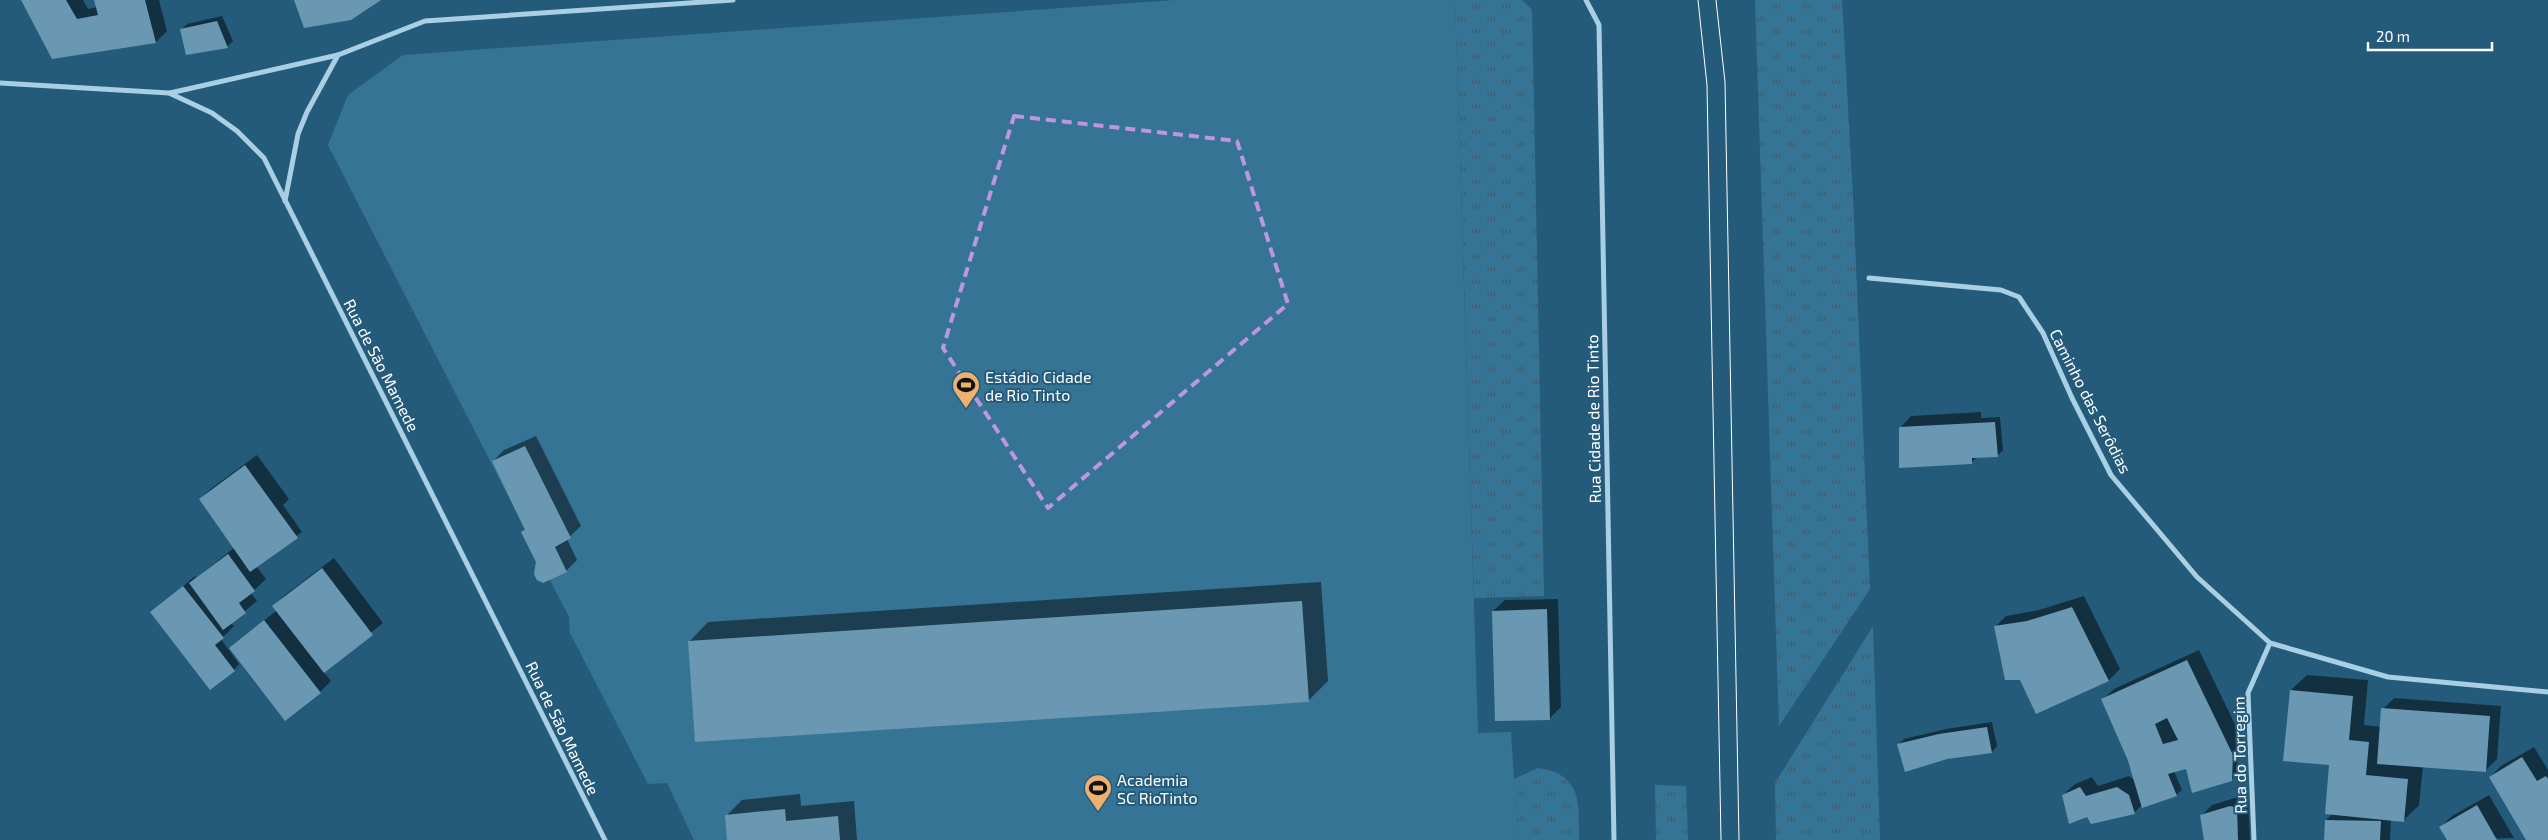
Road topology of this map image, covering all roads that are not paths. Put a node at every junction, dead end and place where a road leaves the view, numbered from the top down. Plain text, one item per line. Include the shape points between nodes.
1 (733, 0) edge
2 (1586, 0) edge
3 (338, 55) junction
4 (0, 83) edge
5 (169, 93) junction
6 (286, 201) junction
7 (1869, 278) dead end
8 (2270, 643) junction
9 (2548, 692) edge
10 (606, 840) edge
11 (1614, 840) edge
12 (2254, 840) edge

1 - 3 street via 425,21
2 - 11 street, Rua Cidade de Rio Tinto via 1599,25
3 - 5 street
3 - 6 street via 298,134
4 - 5 street, Rua de São Mamede
5 - 6 street, Rua de São Mamede via 212,113 238,131 264,158
6 - 10 street, Rua de São Mamede
7 - 8 street, Caminho das Serôdias via 2001,290 2019,298 2043,334 2111,475 2197,577
8 - 9 street via 2388,677
8 - 12 street, Rua do Torregim via 2248,693

